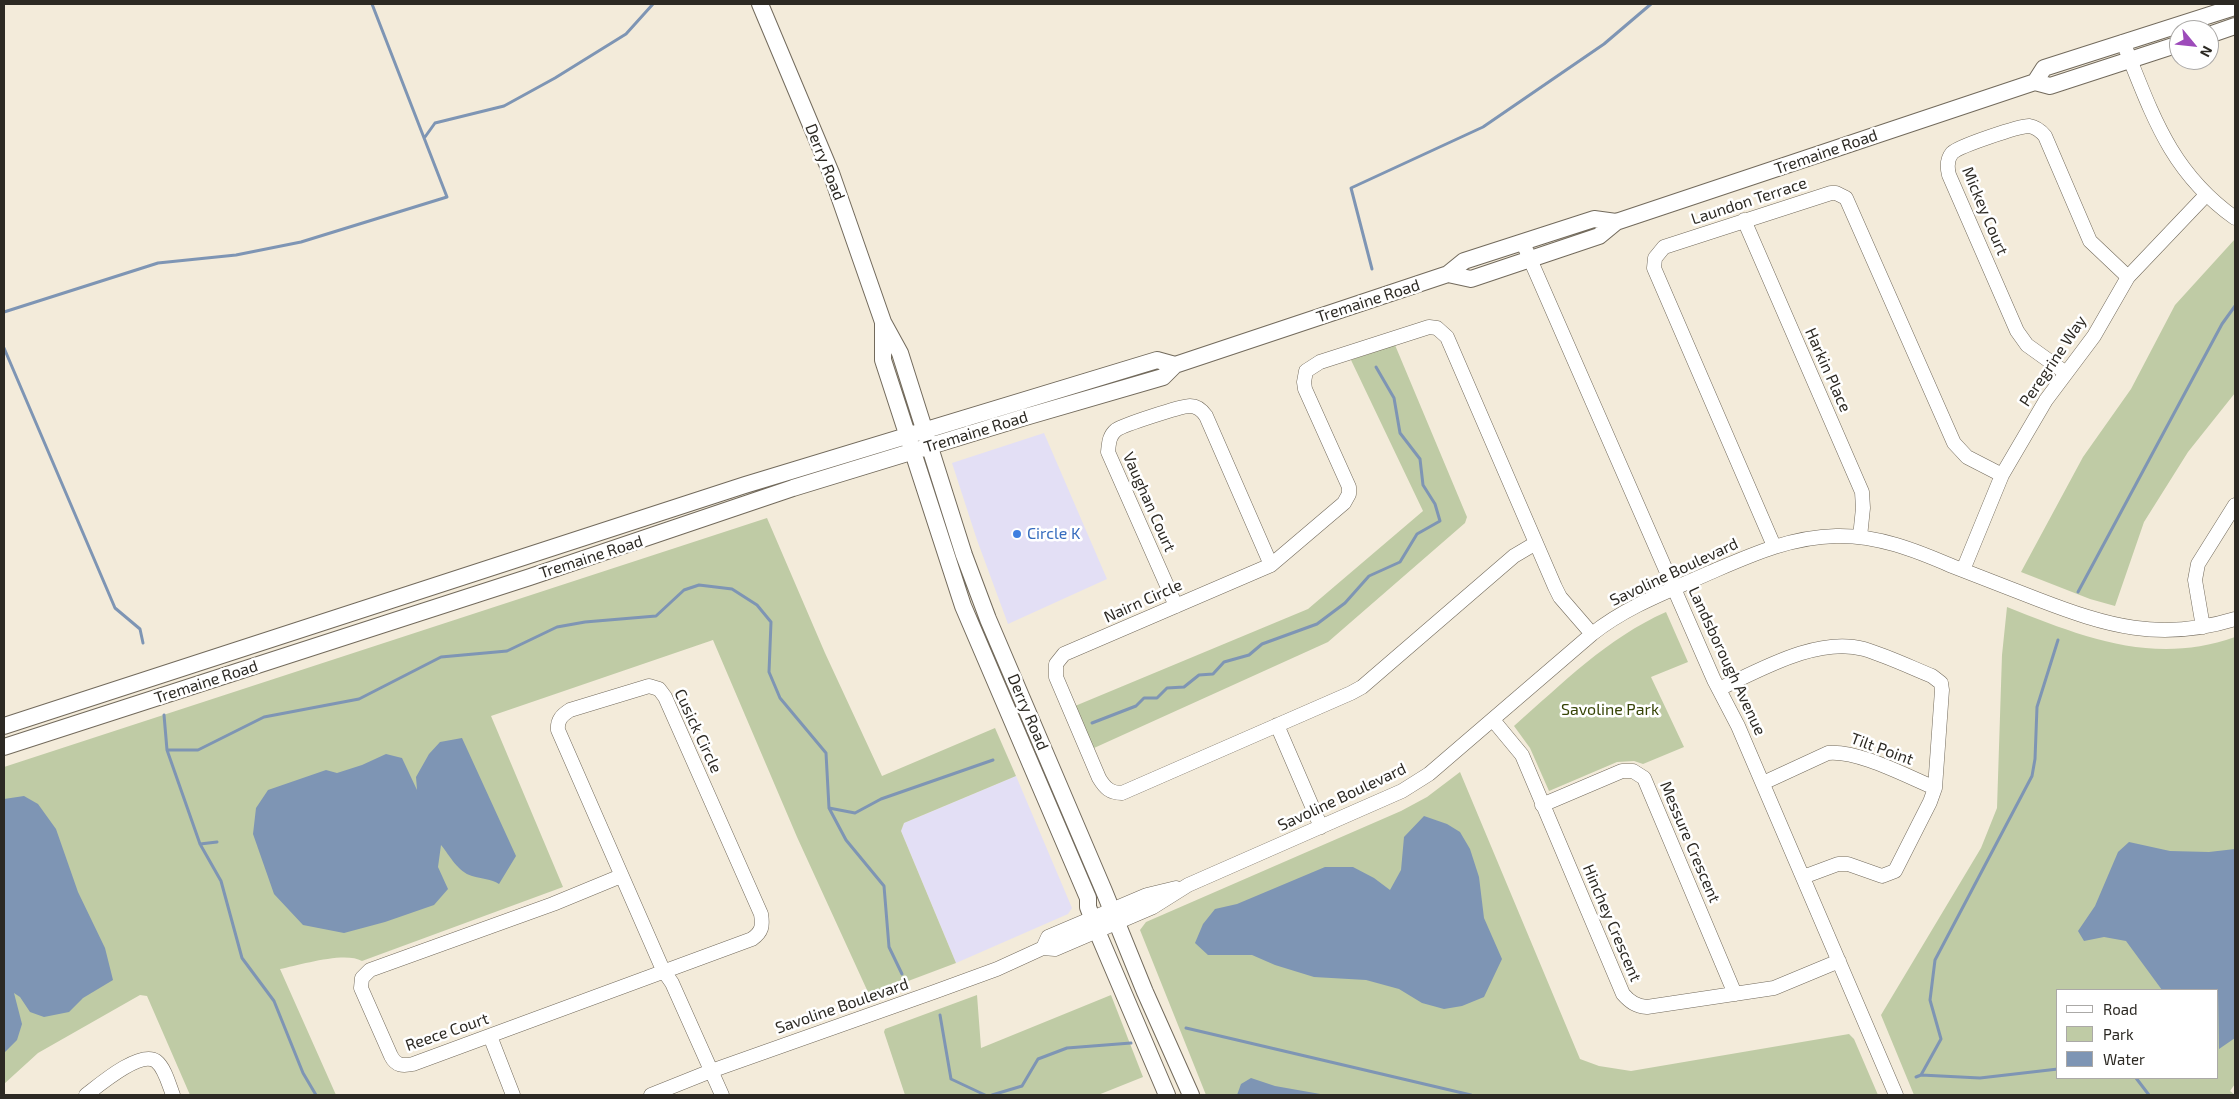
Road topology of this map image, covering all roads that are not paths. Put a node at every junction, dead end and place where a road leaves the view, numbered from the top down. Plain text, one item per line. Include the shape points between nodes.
1 (760, 4) edge
2 (2235, 7) edge
3 (2235, 26) edge
4 (2219, 32) edge
5 (2124, 42) junction
6 (2169, 47) edge
7 (2131, 60) junction
8 (2035, 82) junction
9 (2206, 195) junction
10 (2235, 218) edge
11 (1744, 220) junction
12 (1616, 222) junction
13 (1523, 243) junction
14 (1530, 258) junction
15 (1448, 274) junction
16 (2128, 277) junction
17 (883, 322) junction
18 (1175, 365) junction
19 (2066, 373) junction
20 (924, 429) junction
21 (906, 435) junction
22 (929, 446) junction
23 (911, 452) junction
24 (2002, 475) junction
25 (2235, 505) edge
26 (1860, 537) junction
27 (1536, 543) junction
28 (1774, 546) junction
29 (1271, 565) junction
30 (1963, 570) junction
31 (1674, 588) junction
32 (1176, 606) junction
33 (2235, 619) edge
34 (2203, 627) junction
35 (1592, 634) junction
36 (1719, 689) junction
37 (1493, 720) junction
38 (1277, 725) junction
39 (4, 726) edge
40 (4, 747) edge
41 (1763, 783) junction
42 (1935, 788) junction
43 (1542, 805) junction
44 (1321, 827) junction
45 (621, 876) junction
46 (1802, 877) junction
47 (1114, 916) junction
48 (1095, 924) junction
49 (1839, 961) junction
50 (663, 970) junction
51 (1735, 994) junction
52 (490, 1036) junction
53 (711, 1071) junction
54 (86, 1095) edge
55 (173, 1095) edge
56 (513, 1095) edge
57 (651, 1095) edge
58 (722, 1095) edge
59 (1167, 1095) edge
60 (1191, 1095) edge
61 (1896, 1095) edge

1 - 17 main road, Derry Road via 831,173
2 - 5 main road, Tremaine Road
3 - 4 main road
5 - 7 street
5 - 8 main road, Tremaine Road via 2044,68
6 - 7 main road, Tremaine Road
7 - 8 main road, Tremaine Road via 2050,86
7 - 9 street via 2170,149 2183,170
8 - 12 main road, Tremaine Road
9 - 10 street
9 - 16 street, Peregrine Way
11 - 24 street, Laundon Terrace via 1831,193 1846,198 1956,448
11 - 26 street, Harkin Place via 1862,492
11 - 28 street, Laundon Terrace via 1664,246 1655,258 1654,268
12 - 13 main road, Tremaine Road via 1594,219
12 - 14 main road, Tremaine Road via 1599,236
13 - 14 street, Landsborough Avenue
13 - 15 main road, Tremaine Road via 1464,261
14 - 15 main road, Tremaine Road via 1471,279
14 - 31 street, Landsborough Avenue
15 - 18 main road, Tremaine Road
16 - 19 street, Peregrine Way via 2094,336
16 - 19 street, Mickey Court via 2090,241 2045,136 2039,130 2024,127 1963,146 1952,153 1948,162 1949,174 2017,332 2027,345
17 - 20 main road, Derry Road via 900,353
17 - 21 main road, Derry Road via 883,360
18 - 20 main road, Tremaine Road via 1157,360
18 - 22 main road, Tremaine Road via 1163,377
19 - 24 street, Peregrine Way via 2046,400
20 - 21 main road, Tremaine Road
20 - 22 main road, Derry Road
21 - 23 main road, Derry Road
21 - 39 main road, Tremaine Road
22 - 23 main road, Tremaine Road
22 - 47 main road, Derry Road via 988,619
23 - 40 main road, Tremaine Road
23 - 48 main road, Derry Road via 963,606 1088,898
24 - 30 street, Peregrine Way
25 - 34 street via 2198,564 2195,580
26 - 28 street, Savoline Boulevard via 1821,537
26 - 30 street, Savoline Boulevard via 1904,547
27 - 29 street, Nairn Circle via 1447,337 1438,328 1429,327 1320,362 1306,371 1305,389 1346,479 1349,494 1344,503
27 - 35 street, Nairn Circle via 1560,597
27 - 38 street, Nairn Circle via 1514,556 1362,687
28 - 31 street, Savoline Boulevard
29 - 32 street, Nairn Circle
29 - 32 street, Vaughan Court via 1202,411 1197,407 1186,407 1122,427 1111,436 1108,452
30 - 34 street, Savoline Boulevard via 2110,625 2158,630
31 - 35 street, Savoline Boulevard via 1627,610
31 - 36 street, Landsborough Avenue
32 - 38 street, Nairn Circle via 1064,654 1056,664 1056,677 1104,787 1122,792
33 - 34 street, Savoline Boulevard
35 - 37 street, Savoline Boulevard
36 - 41 street, Landsborough Avenue
36 - 42 street via 1804,652 1826,646 1864,649 1932,676 1942,690
37 - 43 street, Hinchey Crescent via 1522,755
37 - 44 street, Savoline Boulevard via 1415,783
38 - 44 street
41 - 42 street, Tilt Point via 1828,753 1838,752 1861,757
41 - 46 street, Landsborough Avenue
42 - 46 street via 1894,871 1882,876 1848,864 1838,864
43 - 51 street, Hinchey Crescent via 1623,994 1628,999 1647,1008
43 - 51 street, Messure Crescent via 1622,771 1633,771 1644,778
44 - 47 street, Savoline Boulevard via 1188,885 1153,907
45 - 50 street, Cusick Circle
45 - 50 street, Cusick Circle via 557,725 561,716 570,710 649,686 659,689 665,697 762,922 759,934 752,939
45 - 52 street, Reece Court via 370,970 362,978 361,988 397,1064 413,1064
46 - 49 street, Landsborough Avenue
47 - 48 street, Savoline Boulevard
47 - 60 main road, Derry Road
48 - 53 street, Savoline Boulevard via 1048,937 1043,948 997,969
48 - 59 main road, Derry Road
49 - 51 street, Hinchey Crescent via 1774,988
49 - 61 street, Landsborough Avenue
50 - 52 street, Reece Court
50 - 53 street, Cusick Circle via 672,983
52 - 56 street
53 - 57 street, Savoline Boulevard
53 - 58 street, Cusick Circle
54 - 55 street via 145,1058 160,1066

